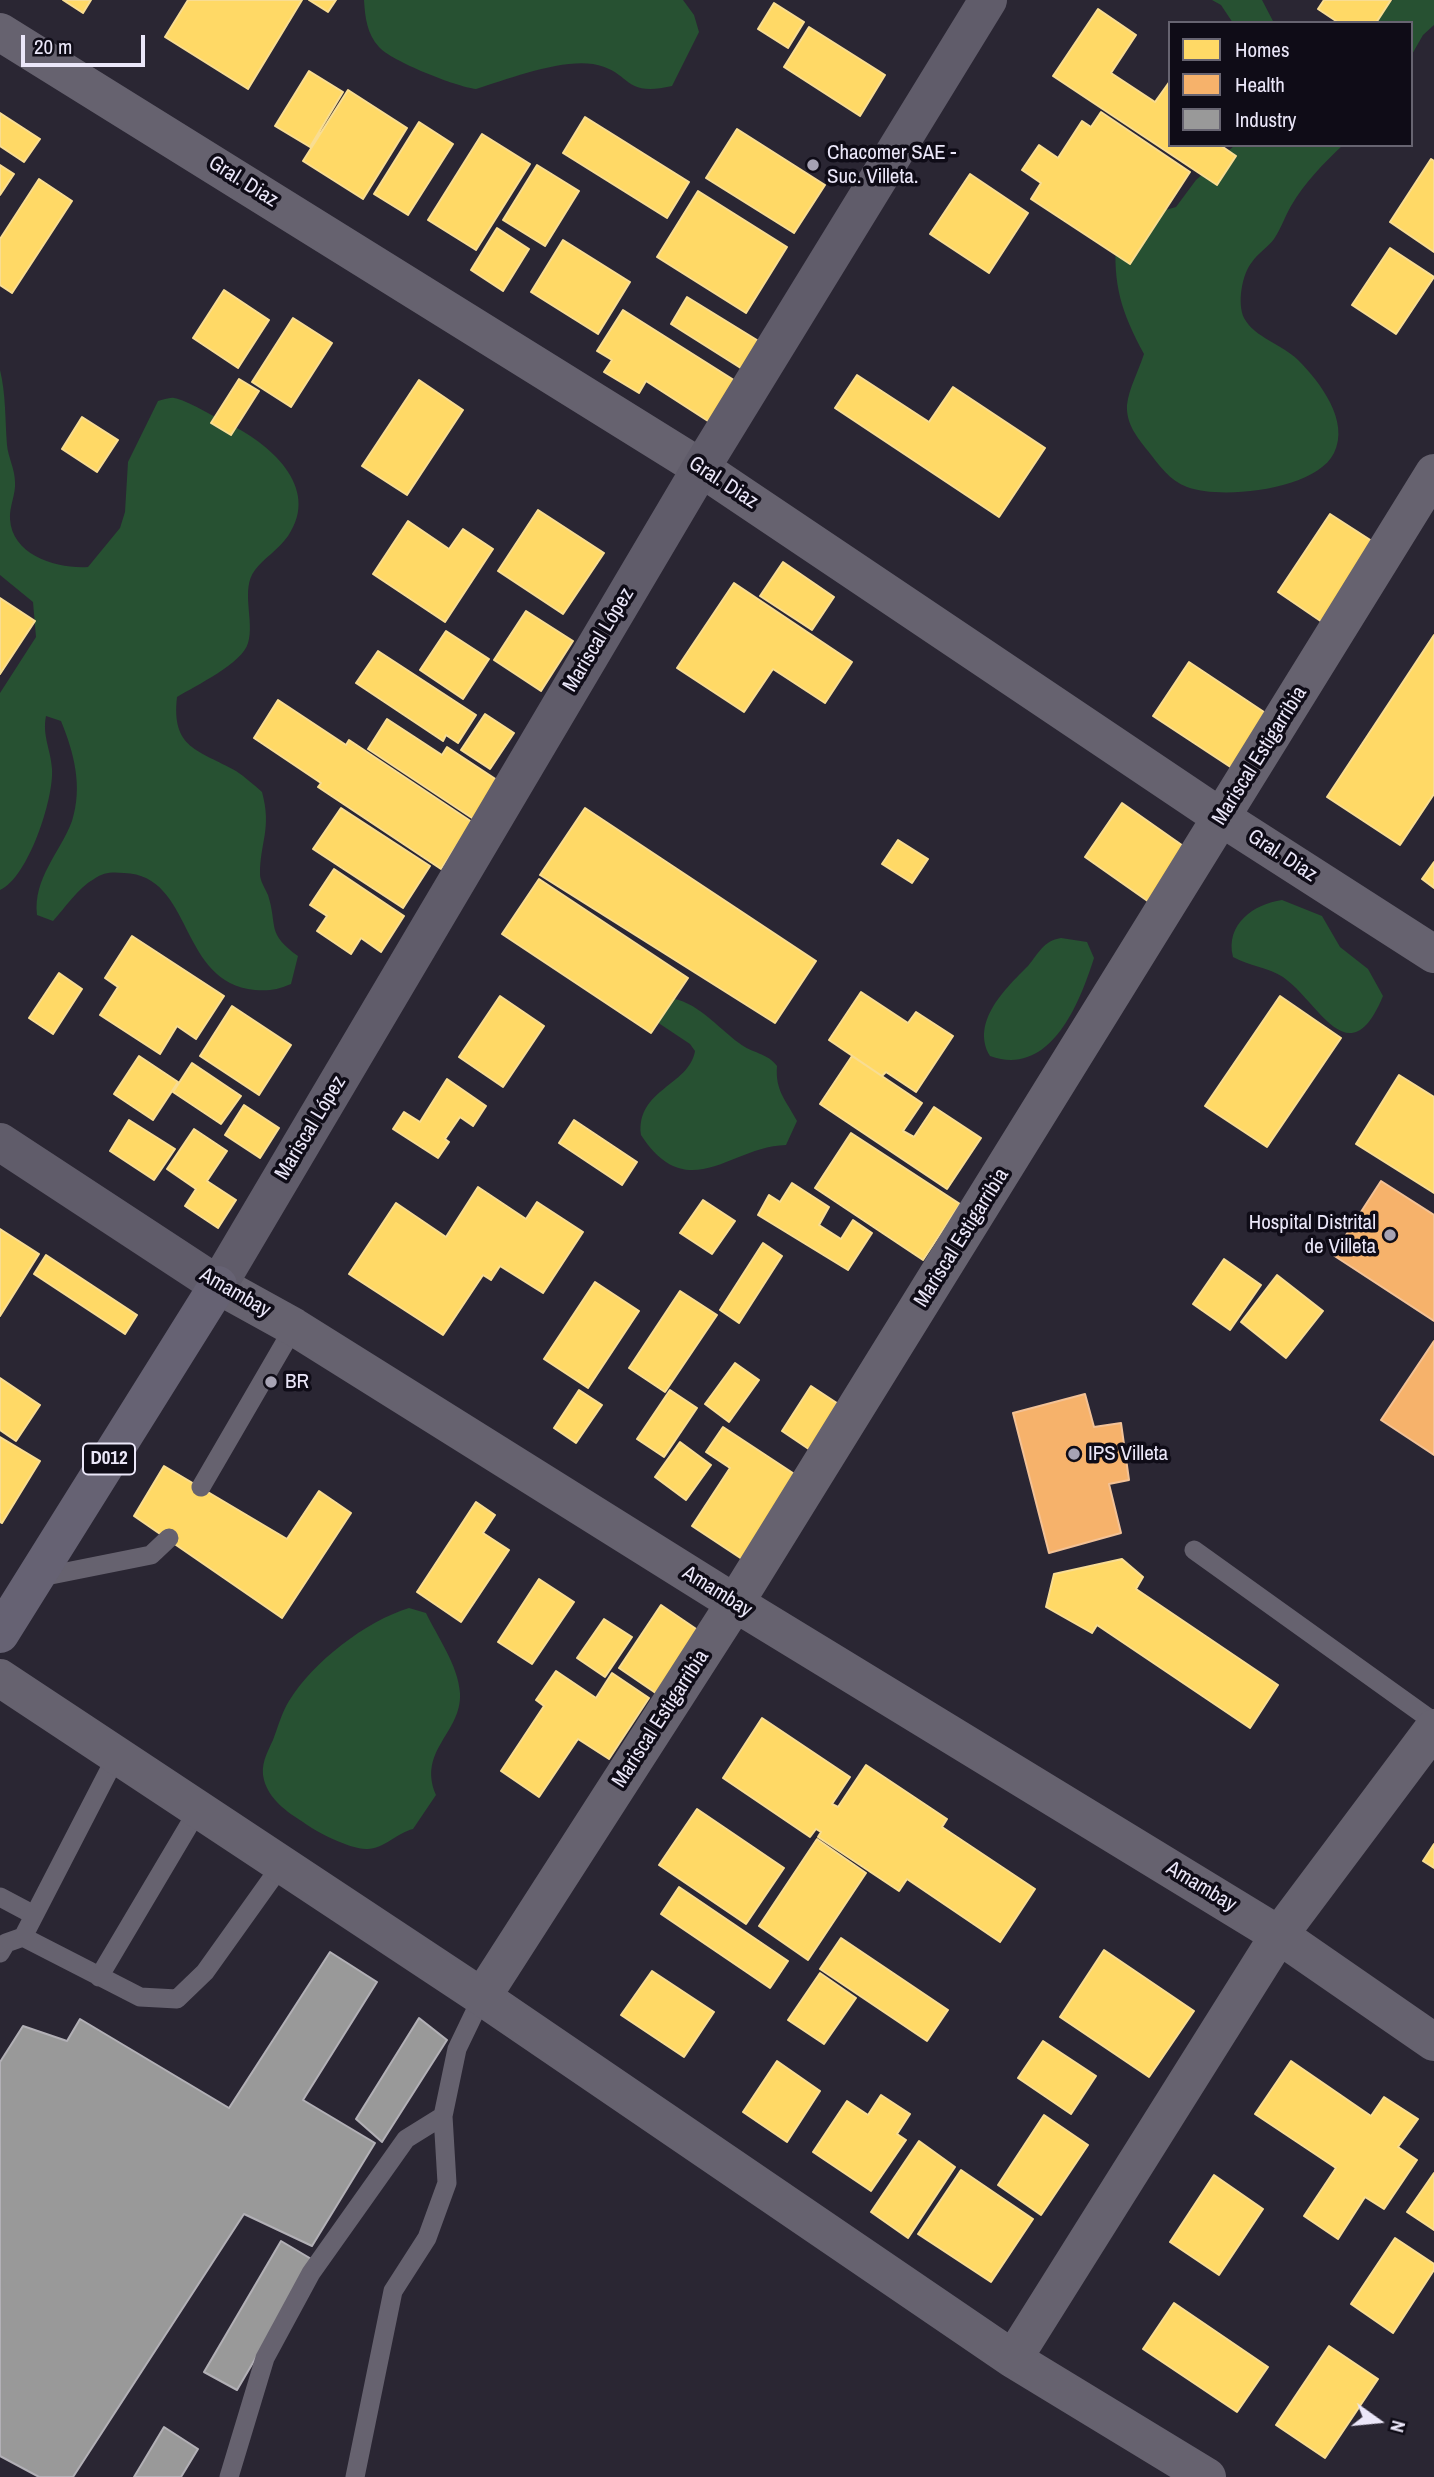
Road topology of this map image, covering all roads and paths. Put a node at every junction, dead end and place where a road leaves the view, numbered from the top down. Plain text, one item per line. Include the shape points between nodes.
1 (988, 0) edge
2 (0, 32) edge
3 (701, 468) junction
4 (1434, 473) edge
5 (1222, 818) junction
6 (1434, 954) edge
7 (0, 1142) edge
8 (218, 1285) junction
9 (294, 1327) junction
10 (201, 1487) dead end
11 (169, 1538) dead end
12 (1194, 1550) dead end
13 (35, 1578) junction
14 (735, 1603) junction
15 (0, 1634) edge
16 (0, 1678) edge
17 (1434, 1721) edge
18 (1434, 1728) edge
19 (117, 1755) junction
20 (198, 1810) junction
21 (280, 1867) junction
22 (0, 1897) edge
23 (34, 1915) junction
24 (1279, 1935) junction
25 (23, 1937) junction
26 (0, 1953) edge
27 (99, 1977) junction
28 (482, 1997) junction
29 (1434, 2042) edge
30 (443, 2116) junction
31 (1013, 2359) junction
32 (229, 2477) edge
33 (355, 2477) edge
34 (1207, 2477) edge

1 - 3 main road, Mariscal López
2 - 3 street, Gral. Diaz
3 - 5 street, Gral. Diaz
3 - 8 main road, Mariscal López
4 - 5 street, Mariscal Estigarribia
5 - 6 street, Gral. Diaz
5 - 14 street, Mariscal Estigarribia
7 - 8 main road, Amambay
8 - 9 street, Amambay
8 - 13 main road, D012
9 - 10 lane
9 - 14 street, Amambay
11 - 13 lane via 151,1555
12 - 17 lane
13 - 15 main road, D012
14 - 24 street, Amambay
14 - 28 street, Mariscal Estigarribia
16 - 19 street
18 - 24 street
19 - 20 street
19 - 23 lane
20 - 21 street
20 - 27 lane
21 - 27 lane via 205,1972 177,1999 140,1997
21 - 28 street
22 - 23 lane
23 - 25 lane
24 - 29 street, Amambay
24 - 31 street
25 - 26 lane via 6,1943
25 - 27 lane
28 - 30 lane via 457,2049
28 - 31 street
30 - 32 lane via 406,2139 312,2273 265,2358
30 - 33 lane via 447,2183 427,2238 393,2291
31 - 34 street

